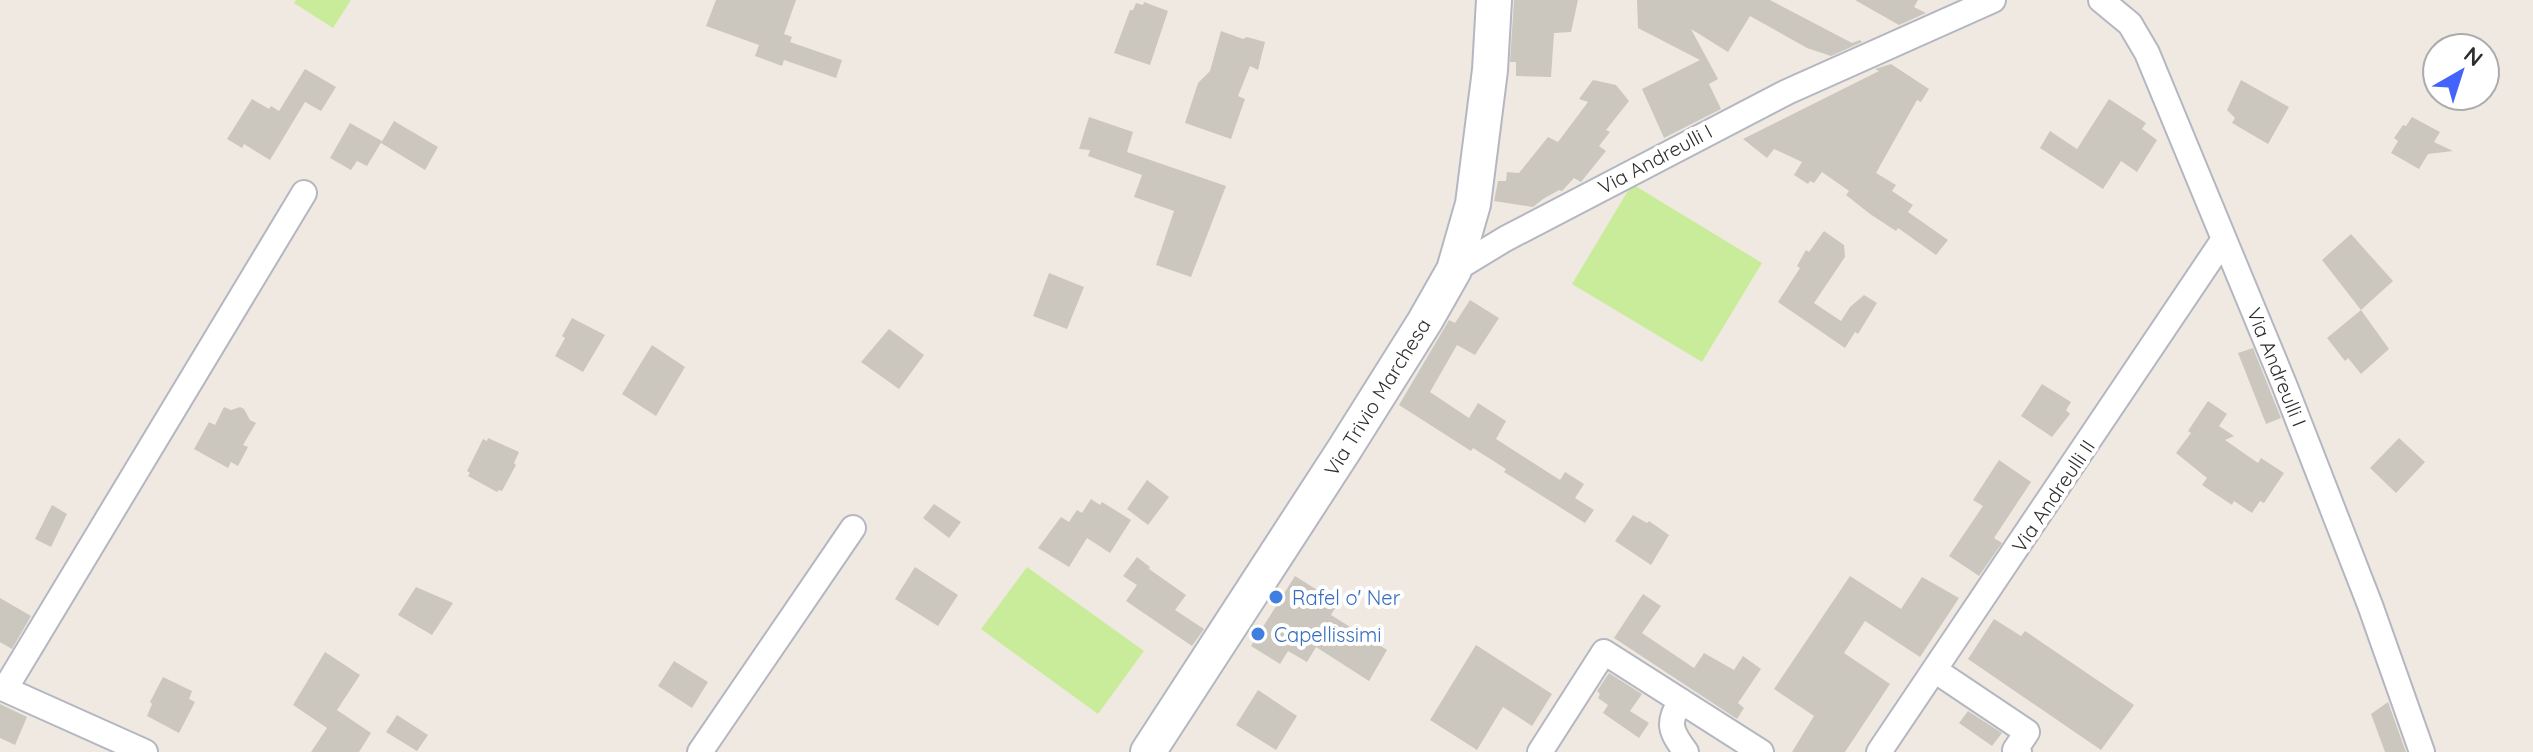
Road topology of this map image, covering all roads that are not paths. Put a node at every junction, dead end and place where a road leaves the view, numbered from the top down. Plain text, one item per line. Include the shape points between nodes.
1 (1494, 0) edge
2 (1993, 0) edge
3 (2101, 0) edge
4 (304, 193) dead end
5 (2224, 239) junction
6 (1454, 270) junction
7 (853, 528) dead end
8 (1936, 671) junction
9 (3, 688) edge
10 (1681, 701) junction
11 (145, 752) edge
12 (700, 752) edge
13 (1148, 752) edge
14 (1540, 752) edge
15 (1686, 752) edge
16 (1761, 752) edge
17 (1879, 752) edge
18 (2019, 752) edge
19 (2422, 752) edge

1 - 6 street, Via Trivio Marchesa via 1473,204
2 - 6 street, Via Andreulli I via 1698,136
3 - 5 street, Via Andreulli I via 2130,24 2147,53
4 - 9 street
5 - 8 street, Via Andreulli II
5 - 19 street, Via Andreulli I via 2365,590
6 - 13 street, Via Trivio Marchesa
7 - 12 street
8 - 17 street, Via Andreulli II
8 - 18 street via 2027,732 2015,750
9 - 11 street
10 - 14 street via 1604,652
10 - 15 street via 1673,713 1672,733
10 - 16 street

